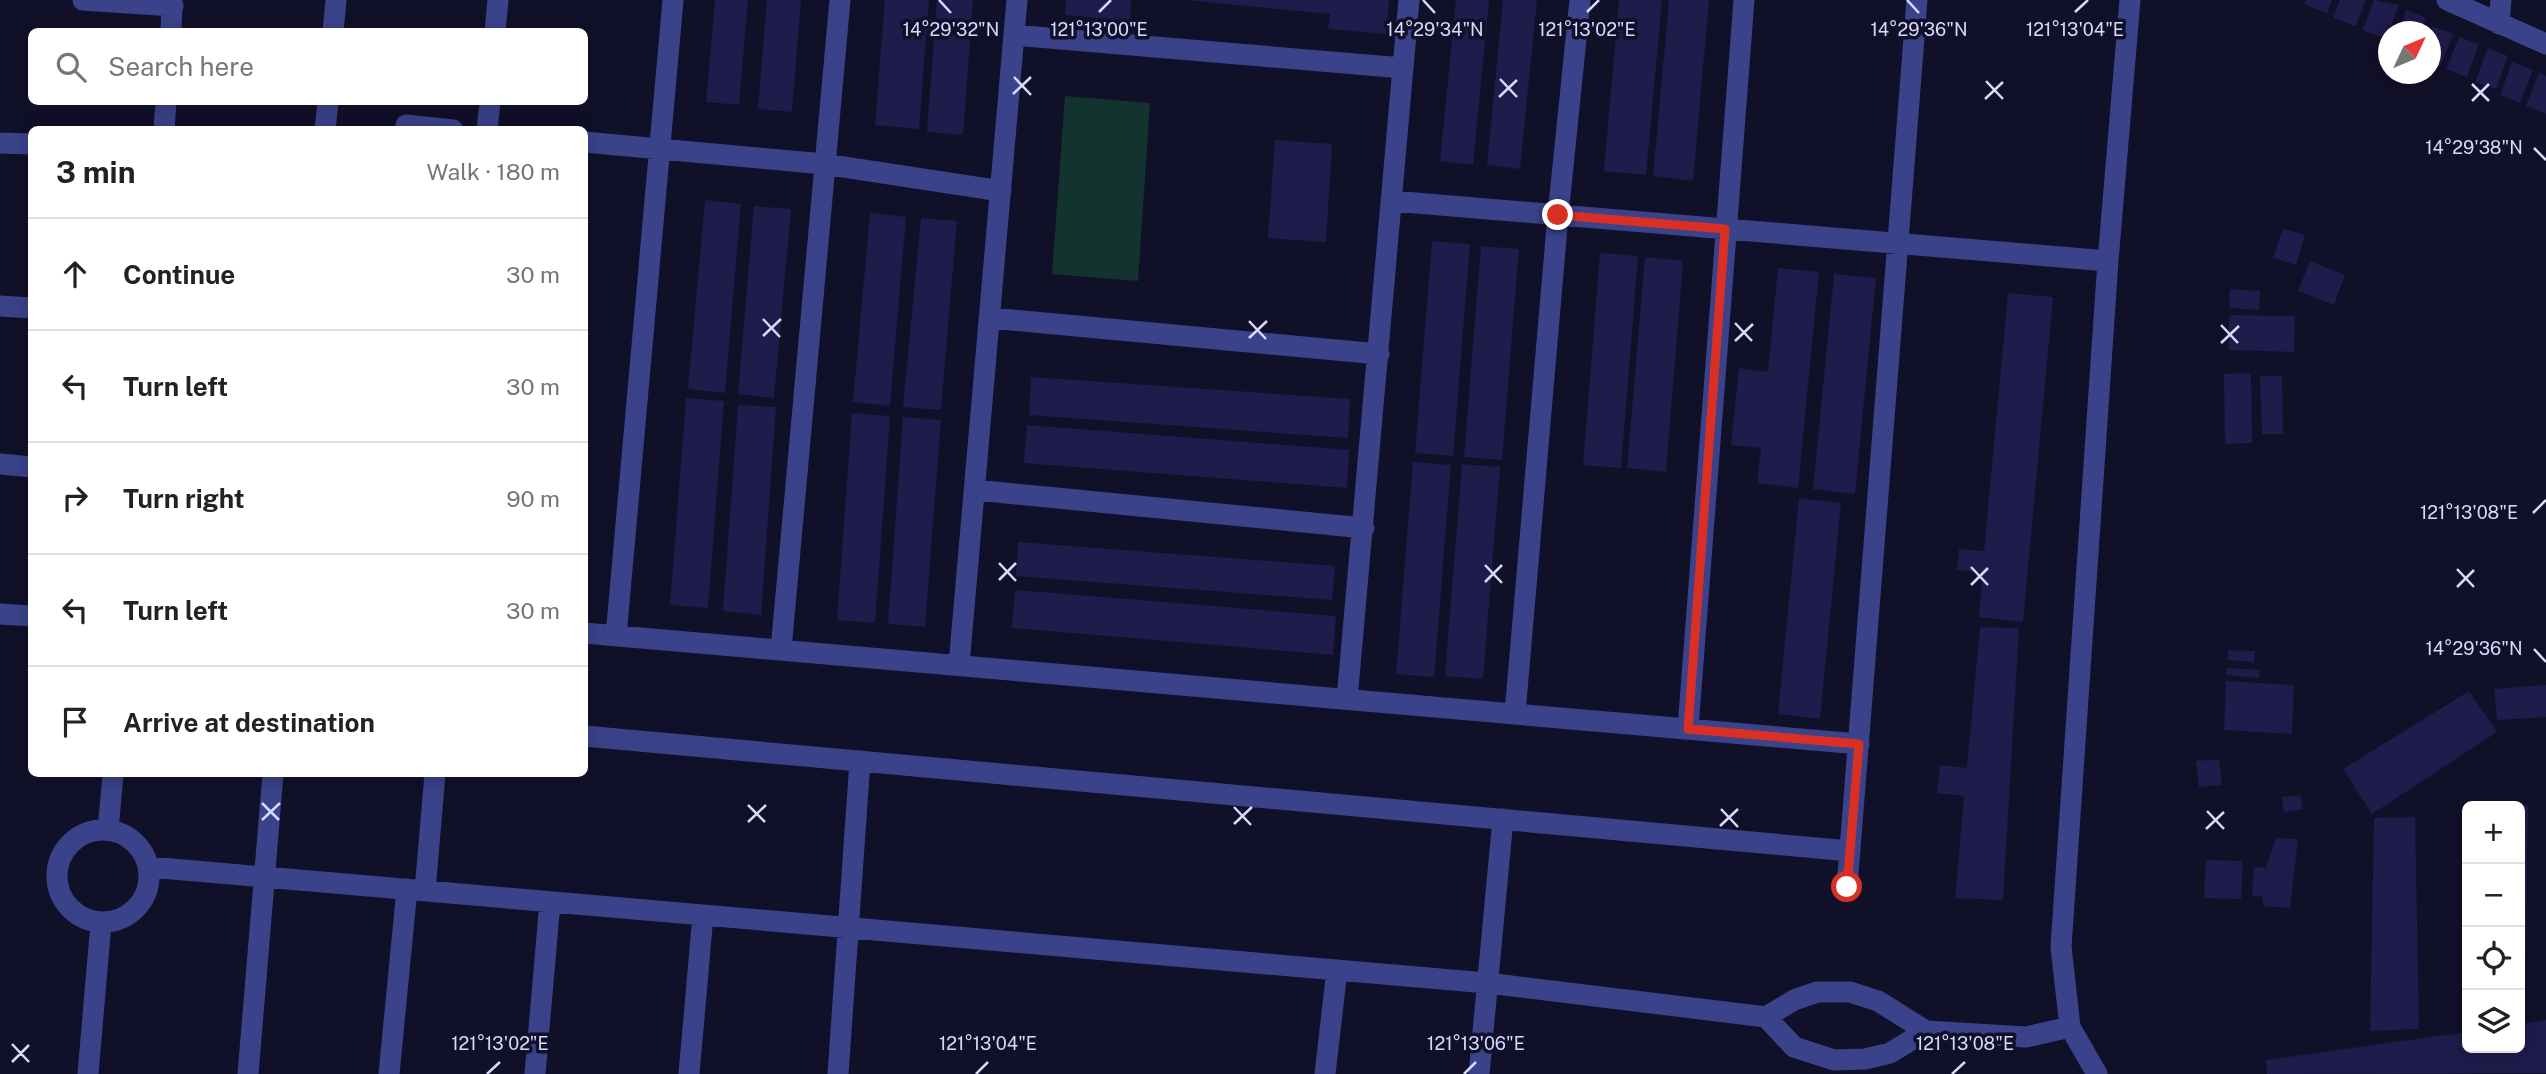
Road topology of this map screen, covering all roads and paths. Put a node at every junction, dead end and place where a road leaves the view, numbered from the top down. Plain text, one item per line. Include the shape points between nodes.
1 (83, 0) edge
2 (336, 0) edge
3 (498, 0) edge
4 (673, 0) edge
5 (841, 0) edge
6 (1017, 0) edge
7 (1409, 0) edge
8 (1580, 0) edge
9 (1744, 0) edge
10 (1917, 0) edge
11 (2130, 0) edge
12 (2447, 0) edge
13 (2501, 0) edge
14 (173, 3) edge
15 (2498, 24) junction
16 (171, 28) edge
17 (333, 28) edge
18 (495, 28) edge
19 (1014, 35) junction
20 (2546, 44) edge
21 (1403, 68) junction
22 (166, 105) edge
23 (328, 105) edge
24 (490, 105) edge
25 (406, 125) dead end
26 (164, 126) edge
27 (325, 126) edge
28 (415, 126) edge
29 (487, 126) edge
30 (588, 142) edge
31 (0, 143) edge
32 (28, 144) edge
33 (660, 149) junction
34 (824, 164) junction
35 (1001, 191) junction
36 (1392, 201) junction
37 (1558, 215) junction
38 (1725, 229) junction
39 (1899, 243) junction
40 (2108, 261) junction
41 (0, 306) edge
42 (28, 308) edge
43 (990, 318) junction
44 (1379, 355) junction
45 (0, 464) edge
46 (28, 467) edge
47 (975, 490) junction
48 (1364, 528) junction
49 (0, 614) edge
50 (28, 616) edge
51 (588, 633) edge
52 (616, 636) junction
53 (780, 650) junction
54 (960, 665) junction
55 (1347, 699) junction
56 (1515, 713) junction
57 (1688, 729) junction
58 (588, 736) edge
59 (1859, 744) junction
60 (860, 761) junction
61 (113, 777) edge
62 (272, 777) edge
63 (435, 777) edge
64 (1503, 820) junction
65 (108, 830) junction
66 (1850, 851) junction
67 (149, 867) junction
68 (264, 877) junction
69 (1847, 887) dead end
70 (416, 890) junction
71 (550, 902) junction
72 (703, 915) junction
73 (101, 923) junction
74 (849, 928) junction
75 (1337, 970) junction
76 (1487, 982) junction
77 (1766, 1017) junction
78 (2070, 1027) junction
79 (1926, 1031) junction
80 (88, 1074) edge
81 (248, 1074) edge
82 (388, 1074) edge
83 (535, 1074) edge
84 (689, 1074) edge
85 (838, 1074) edge
86 (1325, 1074) edge
87 (1479, 1074) edge
88 (2097, 1074) edge

1 - 14 street
2 - 17 street
3 - 18 street
4 - 33 street
5 - 34 street
6 - 19 street
7 - 21 street
8 - 37 street
9 - 38 street
10 - 39 street
11 - 40 street
12 - 15 street
13 - 15 street
14 - 16 street
15 - 20 street
19 - 21 street
19 - 35 street
21 - 36 street
22 - 26 street
23 - 27 street
24 - 29 street
25 - 28 street
30 - 33 street
31 - 32 street
33 - 34 street
33 - 52 street
34 - 35 street
34 - 53 street
35 - 43 street
36 - 37 street
36 - 44 street
37 - 38 street
37 - 56 street
38 - 39 street
38 - 57 street
39 - 40 street
39 - 59 street
40 - 78 street via 2061,947
41 - 42 street
43 - 44 street
43 - 47 street
44 - 48 street
45 - 46 street
47 - 48 street
47 - 54 street
48 - 55 street
49 - 50 street
51 - 52 street
52 - 53 street
53 - 54 street
54 - 55 street
55 - 56 street
56 - 57 street
57 - 59 street
58 - 60 street
59 - 66 street
60 - 64 street
60 - 74 street
61 - 65 street
62 - 68 street
63 - 70 street
64 - 66 street
64 - 76 street
65 - 67 street via 136,844
65 - 73 street via 88,832 69,844 56,869 61,898 82,918
66 - 69 street
67 - 68 street
67 - 73 street via 149,884 136,909
68 - 70 street
68 - 81 street
70 - 71 street
70 - 82 street
71 - 72 street
71 - 83 street
72 - 74 street
72 - 84 street
73 - 80 street
74 - 75 street
74 - 85 street
75 - 76 street
75 - 86 street
76 - 77 street
76 - 87 street
77 - 79 street via 1817,992 1850,992 1878,1001
77 - 79 street via 1794,1047 1834,1060 1890,1052
78 - 79 street via 2026,1037
78 - 88 street

